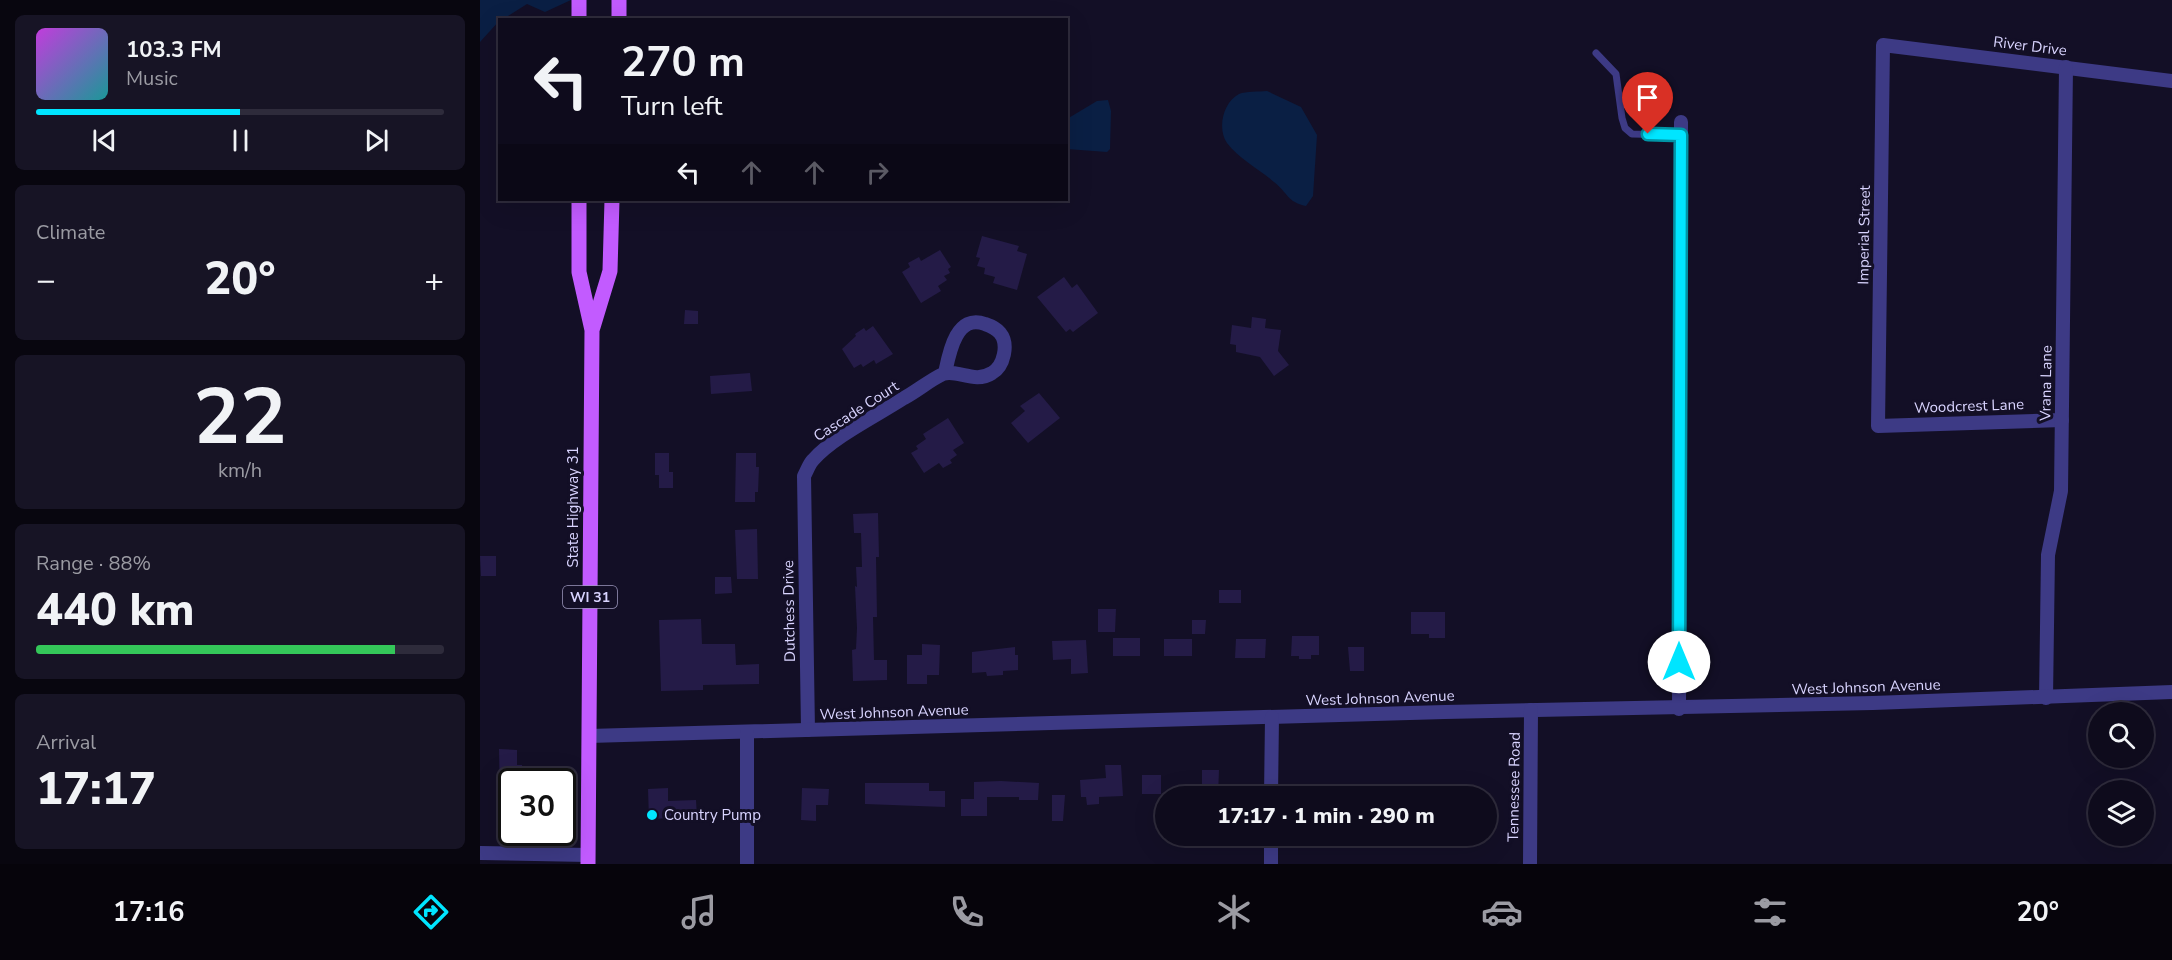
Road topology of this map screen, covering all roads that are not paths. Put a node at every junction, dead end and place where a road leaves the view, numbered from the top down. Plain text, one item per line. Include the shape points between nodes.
1 (619, 0) edge
2 (618, 18) edge
3 (1883, 45) joint
4 (1596, 53) dead end
5 (2066, 68) junction
6 (2172, 81) edge
7 (1681, 128) joint
8 (579, 201) edge
9 (612, 201) edge
10 (592, 330) junction
11 (945, 373) junction
12 (2062, 420) junction
13 (1878, 426) joint
14 (803, 491) joint
15 (2172, 692) edge
16 (2046, 698) junction
17 (1679, 709) junction
18 (1531, 710) junction
19 (1272, 717) junction
20 (808, 730) junction
21 (747, 733) junction
22 (589, 736) junction
23 (1271, 786) edge
24 (1271, 846) edge
25 (480, 853) edge
26 (588, 860) edge
27 (747, 864) edge
28 (1271, 864) edge
29 (1530, 864) edge

1 - 2 main road
3 - 5 street, River Drive
3 - 13 street, Imperial Street
4 - 7 lane via 1616,74 1625,128 1632,134
5 - 6 street, River Drive
5 - 12 street, Vrana Lane
7 - 17 street
8 - 10 main road, State Highway 31 / WI 31 via 579,272
9 - 10 main road, State Highway 31 / WI 31 via 610,271
10 - 22 main road, State Highway 31 / WI 31
11 - 11 street via 980,378 993,373 1004,357 1002,335 994,327 979,322 966,325 957,332
11 - 14 street, Cascade Court via 820,453 804,476
12 - 13 street, Woodcrest Lane
12 - 16 street, Vrana Lane via 2061,491 2048,555
14 - 20 street, Dutchess Drive
15 - 16 street, West Johnson Avenue
16 - 17 street, West Johnson Avenue
17 - 18 street, West Johnson Avenue
18 - 19 street, West Johnson Avenue
18 - 29 street, Tennessee Road
19 - 20 street, West Johnson Avenue
19 - 23 street
20 - 21 street, West Johnson Avenue
21 - 22 street, West Johnson Avenue
21 - 27 street
22 - 26 main road, State Highway 31 / WI 31
24 - 28 street
25 - 26 street

